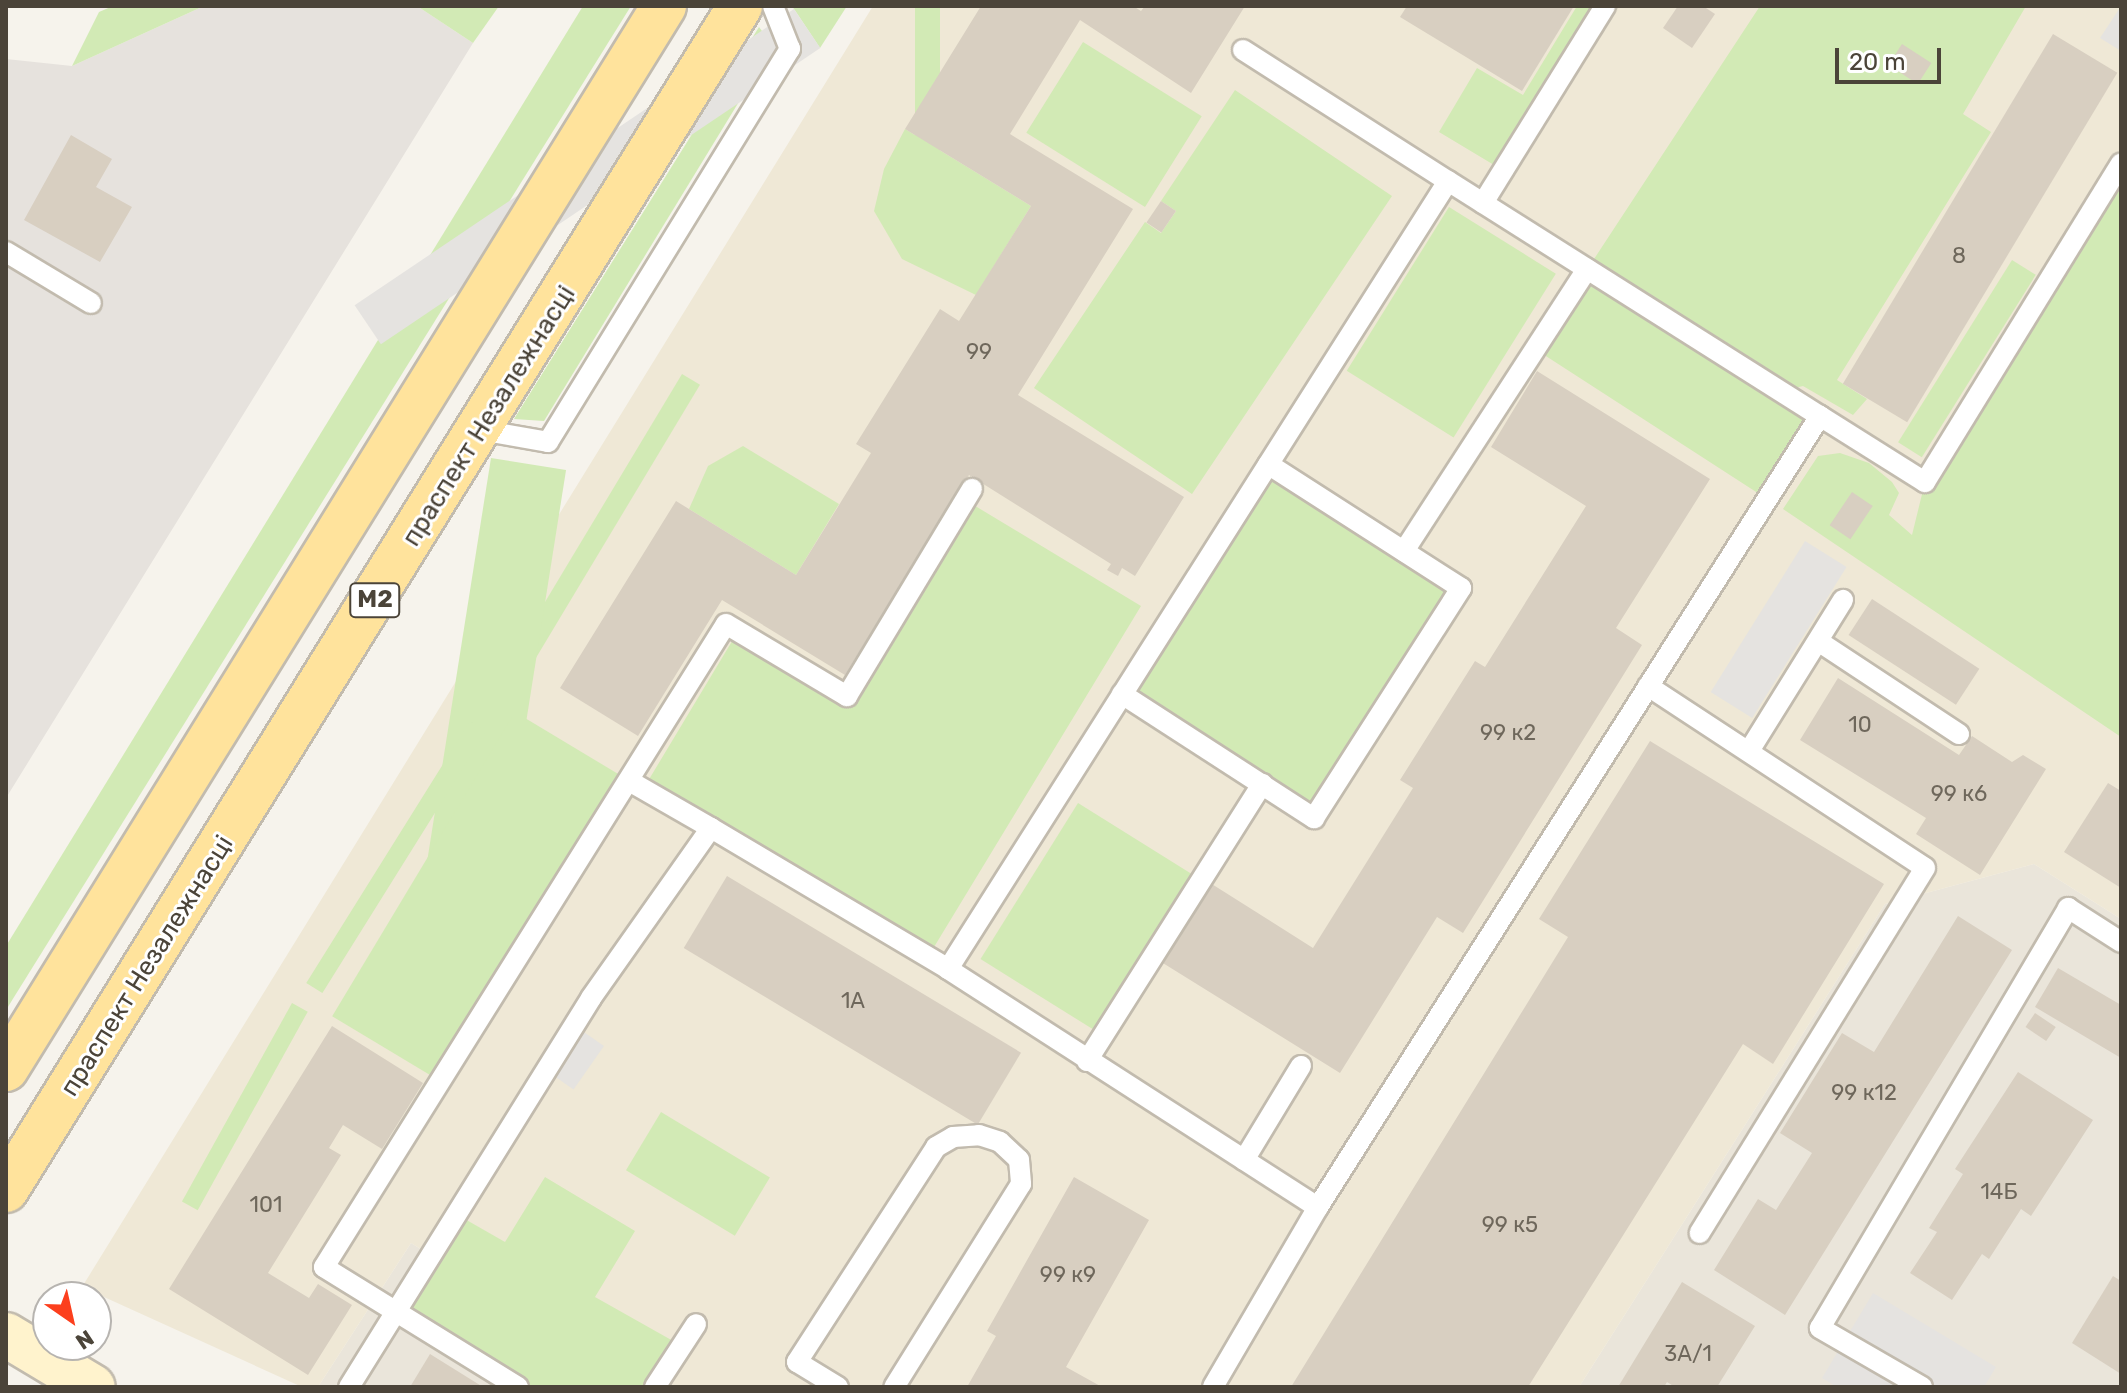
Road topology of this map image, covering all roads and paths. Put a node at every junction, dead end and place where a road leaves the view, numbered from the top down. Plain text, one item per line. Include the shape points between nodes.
1 (664, 6) edge
2 (740, 6) edge
3 (773, 6) edge
4 (1605, 6) edge
5 (1243, 50) dead end
6 (2121, 163) edge
7 (1448, 181) junction
8 (1483, 203) junction
9 (6, 252) edge
10 (1587, 269) junction
11 (91, 303) dead end
12 (1820, 416) junction
13 (480, 430) junction
14 (1268, 464) junction
15 (972, 489) dead end
16 (1404, 551) junction
17 (1843, 600) dead end
18 (1818, 641) junction
19 (1648, 686) junction
20 (1122, 694) junction
21 (1959, 734) dead end
22 (1749, 751) junction
23 (631, 782) junction
24 (1262, 784) junction
25 (711, 828) junction
26 (2121, 942) edge
27 (948, 969) junction
28 (1087, 1061) junction
29 (1301, 1066) dead end
30 (6, 1069) edge
31 (1244, 1160) junction
32 (6, 1190) edge
33 (1318, 1207) junction
34 (1700, 1233) dead end
35 (395, 1311) junction
36 (696, 1324) dead end
37 (6, 1335) edge
38 (93, 1387) edge
39 (349, 1387) edge
40 (518, 1387) edge
41 (655, 1387) edge
42 (838, 1387) edge
43 (894, 1387) edge
44 (1213, 1387) edge
45 (1922, 1387) edge

1 - 30 main road, М2
2 - 13 main road, праспект Незалежнасці / М2
3 - 13 lane via 790,49 548,442
4 - 8 lane
5 - 7 lane
6 - 12 lane via 1925,482
7 - 8 lane
7 - 14 lane
8 - 10 lane
9 - 11 lane
10 - 12 lane
10 - 16 lane
12 - 19 lane
13 - 32 main road, праспект Незалежнасці / М2
14 - 16 lane
14 - 20 lane
15 - 23 lane via 847,696 726,624
16 - 24 lane via 1461,588 1314,818
17 - 18 lane
18 - 21 lane
18 - 22 lane
19 - 22 lane
19 - 33 lane
20 - 24 lane
20 - 27 lane
22 - 34 lane via 1925,868
23 - 25 lane
23 - 35 lane via 324,1267
24 - 28 lane
25 - 27 lane
25 - 35 lane via 591,998
26 - 45 lane via 2068,908 1820,1328
27 - 28 lane
28 - 31 lane
29 - 31 lane
31 - 33 lane
33 - 44 lane
35 - 39 lane
35 - 40 lane
36 - 41 lane
37 - 38 main road
42 - 43 lane via 797,1362 936,1147 953,1137 979,1135 1000,1142 1019,1160 1021,1184

